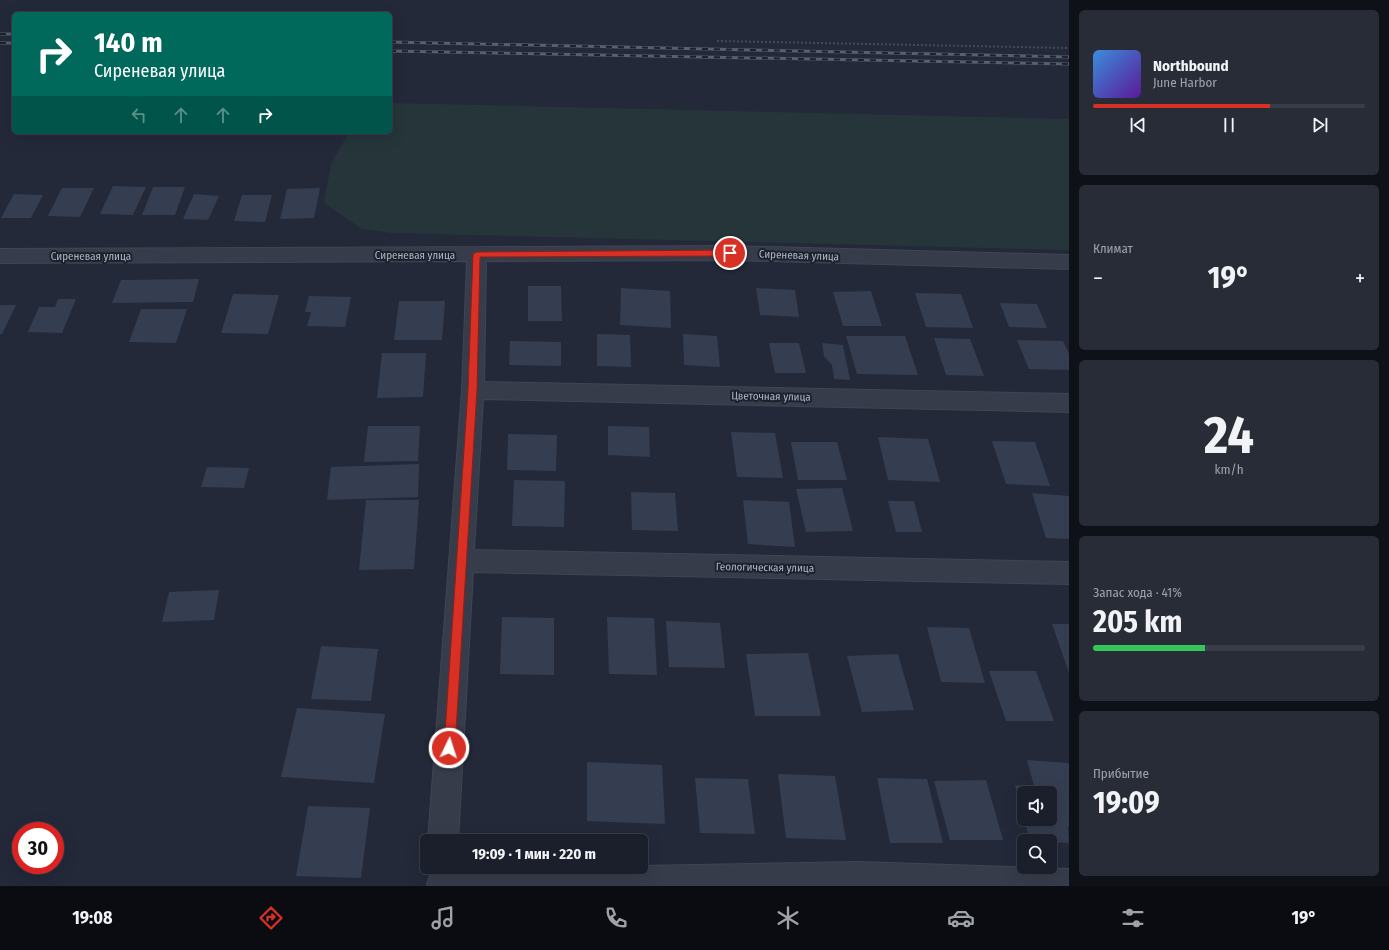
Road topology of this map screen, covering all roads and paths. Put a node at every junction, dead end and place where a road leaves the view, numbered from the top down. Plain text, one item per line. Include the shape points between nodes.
1 (717, 41) dead end
2 (1069, 48) edge
3 (477, 254) junction
4 (0, 256) edge
5 (1069, 262) edge
6 (473, 390) junction
7 (1069, 403) edge
8 (461, 562) junction
9 (1069, 573) edge
10 (443, 834) edge
11 (442, 879) edge
12 (862, 882) edge
13 (1069, 884) edge

1 - 2 path
3 - 4 street, Сиреневая улица
3 - 5 street, Сиреневая улица via 730,253
3 - 6 street
6 - 7 street, Цветочная улица
6 - 8 street
8 - 9 street, Геологическая улица
8 - 10 street
11 - 12 street
12 - 13 street

